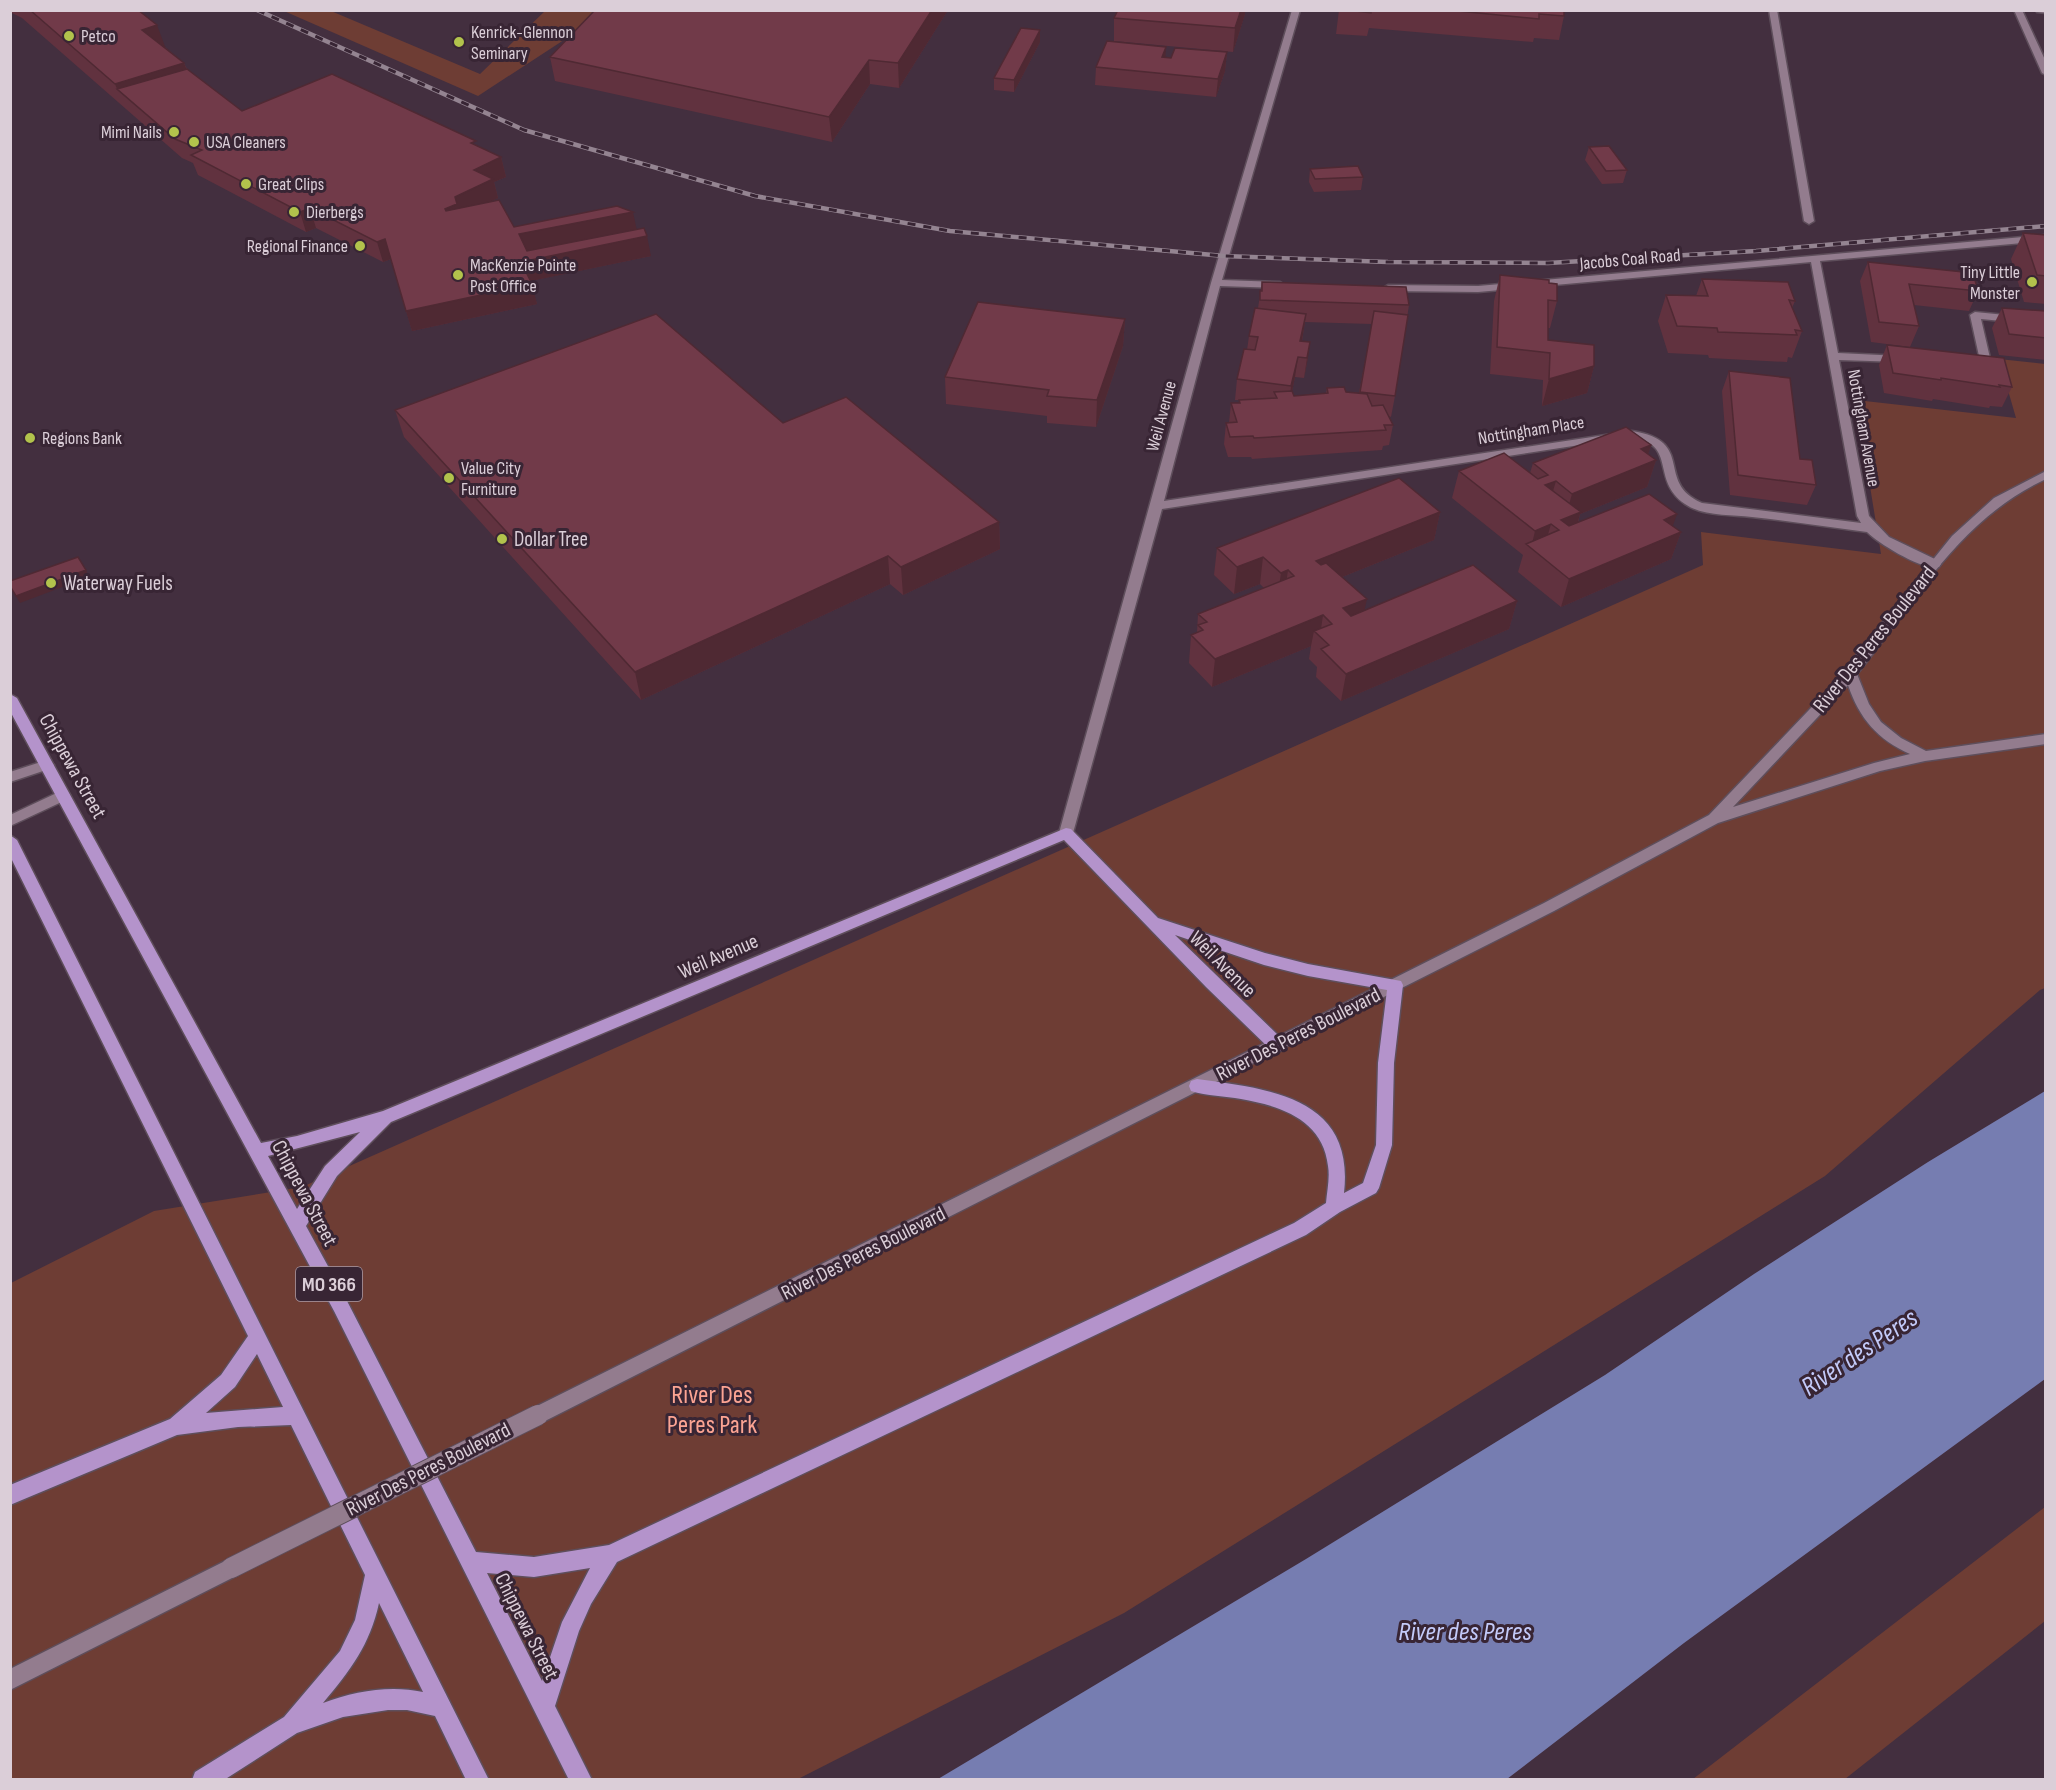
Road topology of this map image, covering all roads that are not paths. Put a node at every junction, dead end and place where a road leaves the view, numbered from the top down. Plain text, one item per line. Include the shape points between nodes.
1 (1296, 10) edge
2 (1773, 10) edge
3 (2018, 10) edge
4 (2040, 10) edge
5 (2046, 11) edge
6 (2046, 73) edge
7 (1809, 221) dead end
8 (2046, 238) edge
9 (1815, 259) junction
10 (1216, 283) junction
11 (1297, 286) edge
12 (1378, 288) edge
13 (2046, 322) edge
14 (1832, 356) junction
15 (1914, 360) edge
16 (1960, 362) edge
17 (2046, 474) edge
18 (1157, 506) junction
19 (1869, 528) junction
20 (1935, 564) junction
21 (1850, 673) junction
22 (10, 698) edge
23 (2046, 739) edge
24 (1925, 756) junction
25 (47, 765) junction
26 (10, 777) edge
27 (63, 795) junction
28 (1713, 819) junction
29 (10, 821) edge
30 (1066, 833) junction
31 (10, 840) edge
32 (1153, 922) junction
33 (1395, 985) junction
34 (1277, 1045) junction
35 (1197, 1086) junction
36 (386, 1117) junction
37 (257, 1151) junction
38 (1334, 1207) junction
39 (297, 1225) junction
40 (257, 1338) junction
41 (296, 1416) junction
42 (177, 1426) junction
43 (10, 1495) edge
44 (610, 1555) junction
45 (468, 1561) junction
46 (375, 1576) junction
47 (10, 1680) edge
48 (440, 1706) junction
49 (544, 1707) junction
50 (291, 1725) junction
51 (203, 1779) edge
52 (478, 1779) edge
53 (581, 1779) edge

1 - 10 street, Weil Avenue
2 - 7 street
3 - 6 street
4 - 5 street
8 - 9 street, Jacobs Coal Road
9 - 12 street, Jacobs Coal Road via 1478,289
9 - 14 street, Nottingham Avenue
10 - 11 street
10 - 18 street, Weil Avenue
13 - 16 street via 1975,315 1985,358
14 - 15 street
14 - 19 street, Nottingham Avenue via 1860,505
17 - 20 street, River Des Peres Boulevard via 2020,486 1974,519
18 - 19 street, Nottingham Place via 1632,434 1652,437 1660,443 1673,488 1692,504
18 - 30 street, Weil Avenue
19 - 20 street
20 - 21 street, River Des Peres Boulevard
21 - 24 street via 1858,697 1880,731
21 - 28 street, River Des Peres Boulevard
22 - 25 main road, Chippewa Street / MO 366
23 - 24 street, River Des Peres Boulevard
24 - 28 street, River Des Peres Boulevard via 1838,777
25 - 26 street
25 - 27 main road, Chippewa Street / MO 366
27 - 29 street
27 - 37 main road, Chippewa Street / MO 366
28 - 33 street, River Des Peres Boulevard
30 - 32 main road, Weil Avenue
30 - 36 main road, Weil Avenue
31 - 40 main road
32 - 33 main road via 1264,959
32 - 34 main road, Weil Avenue
33 - 34 street, River Des Peres Boulevard
33 - 38 main road via 1386,1063 1384,1145 1378,1167 1370,1188
34 - 35 street, River Des Peres Boulevard
35 - 38 main road via 1275,1098 1306,1110 1328,1137 1337,1165
35 - 47 street, River Des Peres Boulevard, bridge
36 - 37 main road, Weil Avenue
36 - 39 main road via 331,1171
37 - 39 main road, Chippewa Street / MO 366
38 - 44 main road via 1300,1229
39 - 45 main road, Chippewa Street / MO 366
40 - 41 main road
40 - 42 main road via 228,1381
41 - 42 main road
41 - 46 main road
42 - 43 main road
44 - 45 main road via 534,1567
44 - 49 main road via 569,1629
45 - 49 main road, Chippewa Street / MO 366
46 - 48 main road
46 - 50 main road via 365,1622 347,1658
48 - 50 main road via 388,1699 342,1706
48 - 52 main road
49 - 53 main road, Chippewa Street / MO 366
50 - 51 main road

